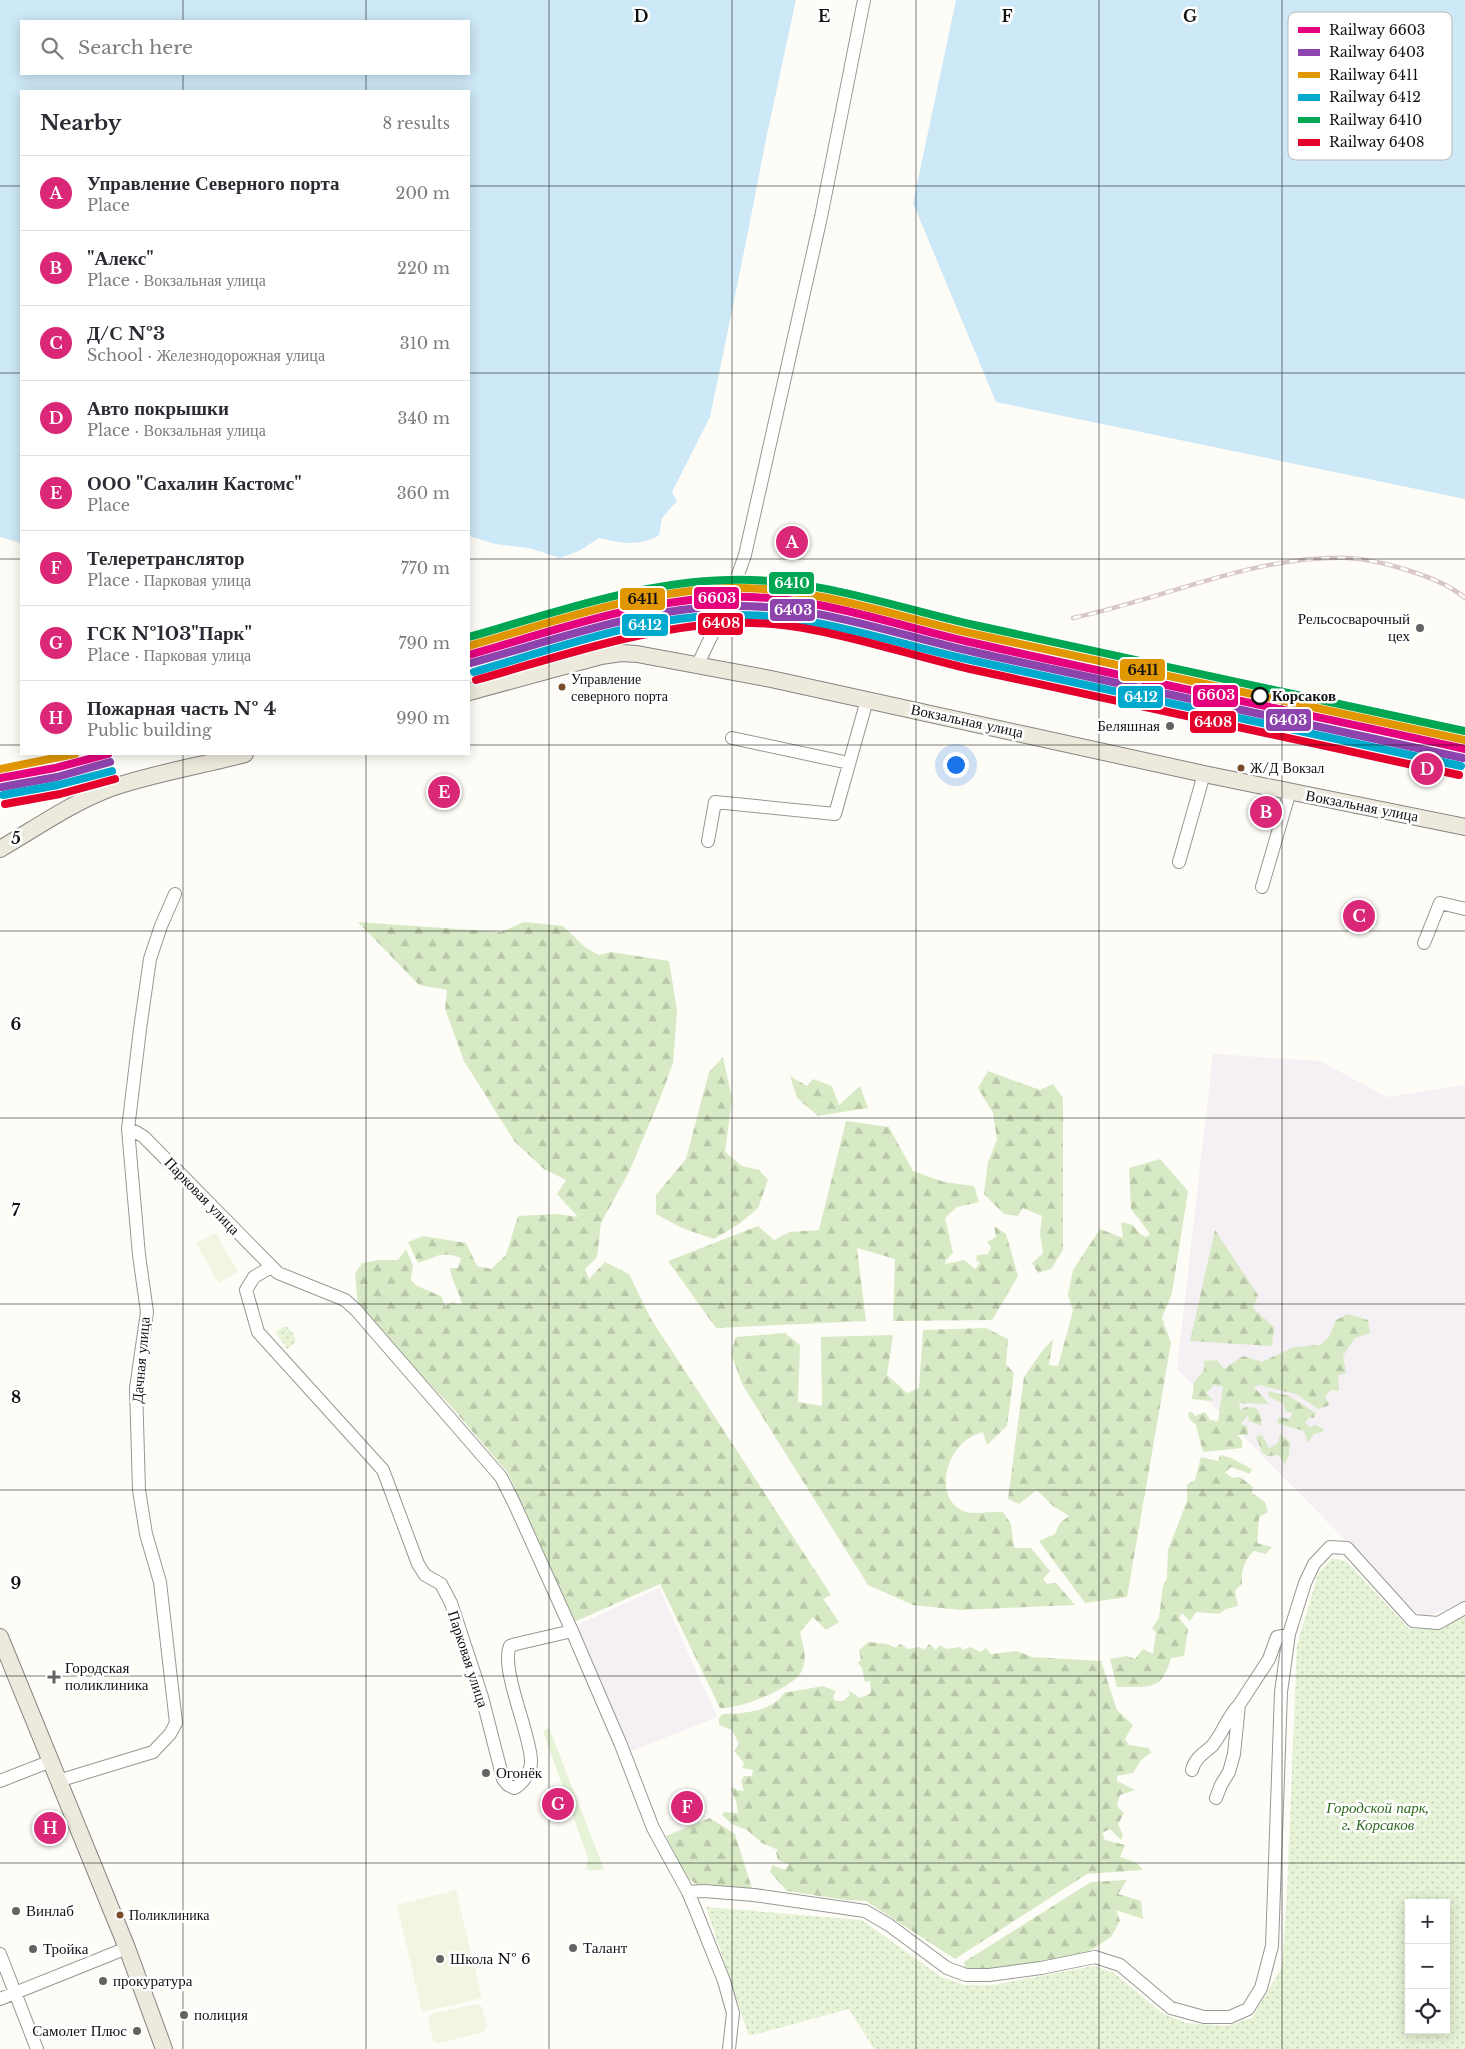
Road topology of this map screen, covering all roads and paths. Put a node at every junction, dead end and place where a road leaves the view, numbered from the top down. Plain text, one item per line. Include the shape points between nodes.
1 (864, 0) edge
2 (697, 666) junction
3 (470, 692) edge
4 (867, 700) junction
5 (732, 738) dead end
6 (240, 755) edge
7 (849, 763) junction
8 (1204, 774) junction
9 (1290, 791) junction
10 (1465, 827) edge
11 (708, 841) dead end
12 (0, 849) edge
13 (1179, 862) dead end
14 (1262, 887) dead end
15 (175, 894) dead end
16 (1465, 909) edge
17 (1424, 943) dead end
18 (128, 1130) junction
19 (271, 1267) junction
20 (1465, 1608) edge
21 (572, 1630) junction
22 (1289, 1634) junction
23 (0, 1637) edge
24 (1239, 1705) junction
25 (51, 1761) junction
26 (1192, 1770) dead end
27 (0, 1781) edge
28 (58, 1781) junction
29 (1216, 1798) dead end
30 (688, 1892) junction
31 (127, 1948) junction
32 (0, 1954) edge
33 (15, 1993) junction
34 (0, 1999) edge
35 (733, 2013) junction
36 (37, 2049) edge
37 (164, 2049) edge
38 (722, 2049) edge
39 (729, 2049) edge

1 - 2 street via 821,218 747,548 730,597
2 - 3 main road, Вокзальная улица via 622,653
2 - 4 main road, Вокзальная улица
4 - 7 street
4 - 8 main road, Вокзальная улица
5 - 7 street
6 - 12 main road via 110,788 81,801
7 - 11 street via 835,814 715,802
8 - 9 main road, Вокзальная улица
8 - 13 street
9 - 10 main road, Вокзальная улица
9 - 14 street
15 - 18 street, Дачная улица via 150,960
16 - 17 street via 1440,903
18 - 19 street, Парковая улица via 144,1137
18 - 28 street, Дачная улица via 147,1312 136,1388 139,1490 146,1534 160,1582 176,1724 153,1752
19 - 21 street, Парковая улица via 278,1273 345,1300 356,1310 501,1477
19 - 21 street, Парковая улица via 254,1278 246,1290 258,1332 383,1470 418,1564 425,1575 441,1584 450,1603 482,1697 502,1779 508,1786 520,1786 532,1762 508,1650 516,1644
20 - 22 street via 1438,1623 1413,1621 1347,1548 1330,1547 1314,1564 1305,1583
21 - 30 street, Парковая улица via 653,1828
22 - 24 street via 1277,1637 1268,1659
22 - 30 street via 1281,1692 1272,1946 1261,1988 1248,2009 1230,2017 1204,2017 1171,2008 1120,1965 1095,1957 1032,1969 966,1975 947,1968 865,1911 754,1896
23 - 25 main road
24 - 26 street via 1213,1744 1200,1754
24 - 29 street via 1234,1754
25 - 27 street
25 - 28 main road
28 - 31 main road
30 - 35 street, Парковая улица via 724,1981
31 - 33 street
31 - 37 main road
32 - 33 street
33 - 34 street
33 - 36 street
35 - 38 street
35 - 39 street, Парковая улица

